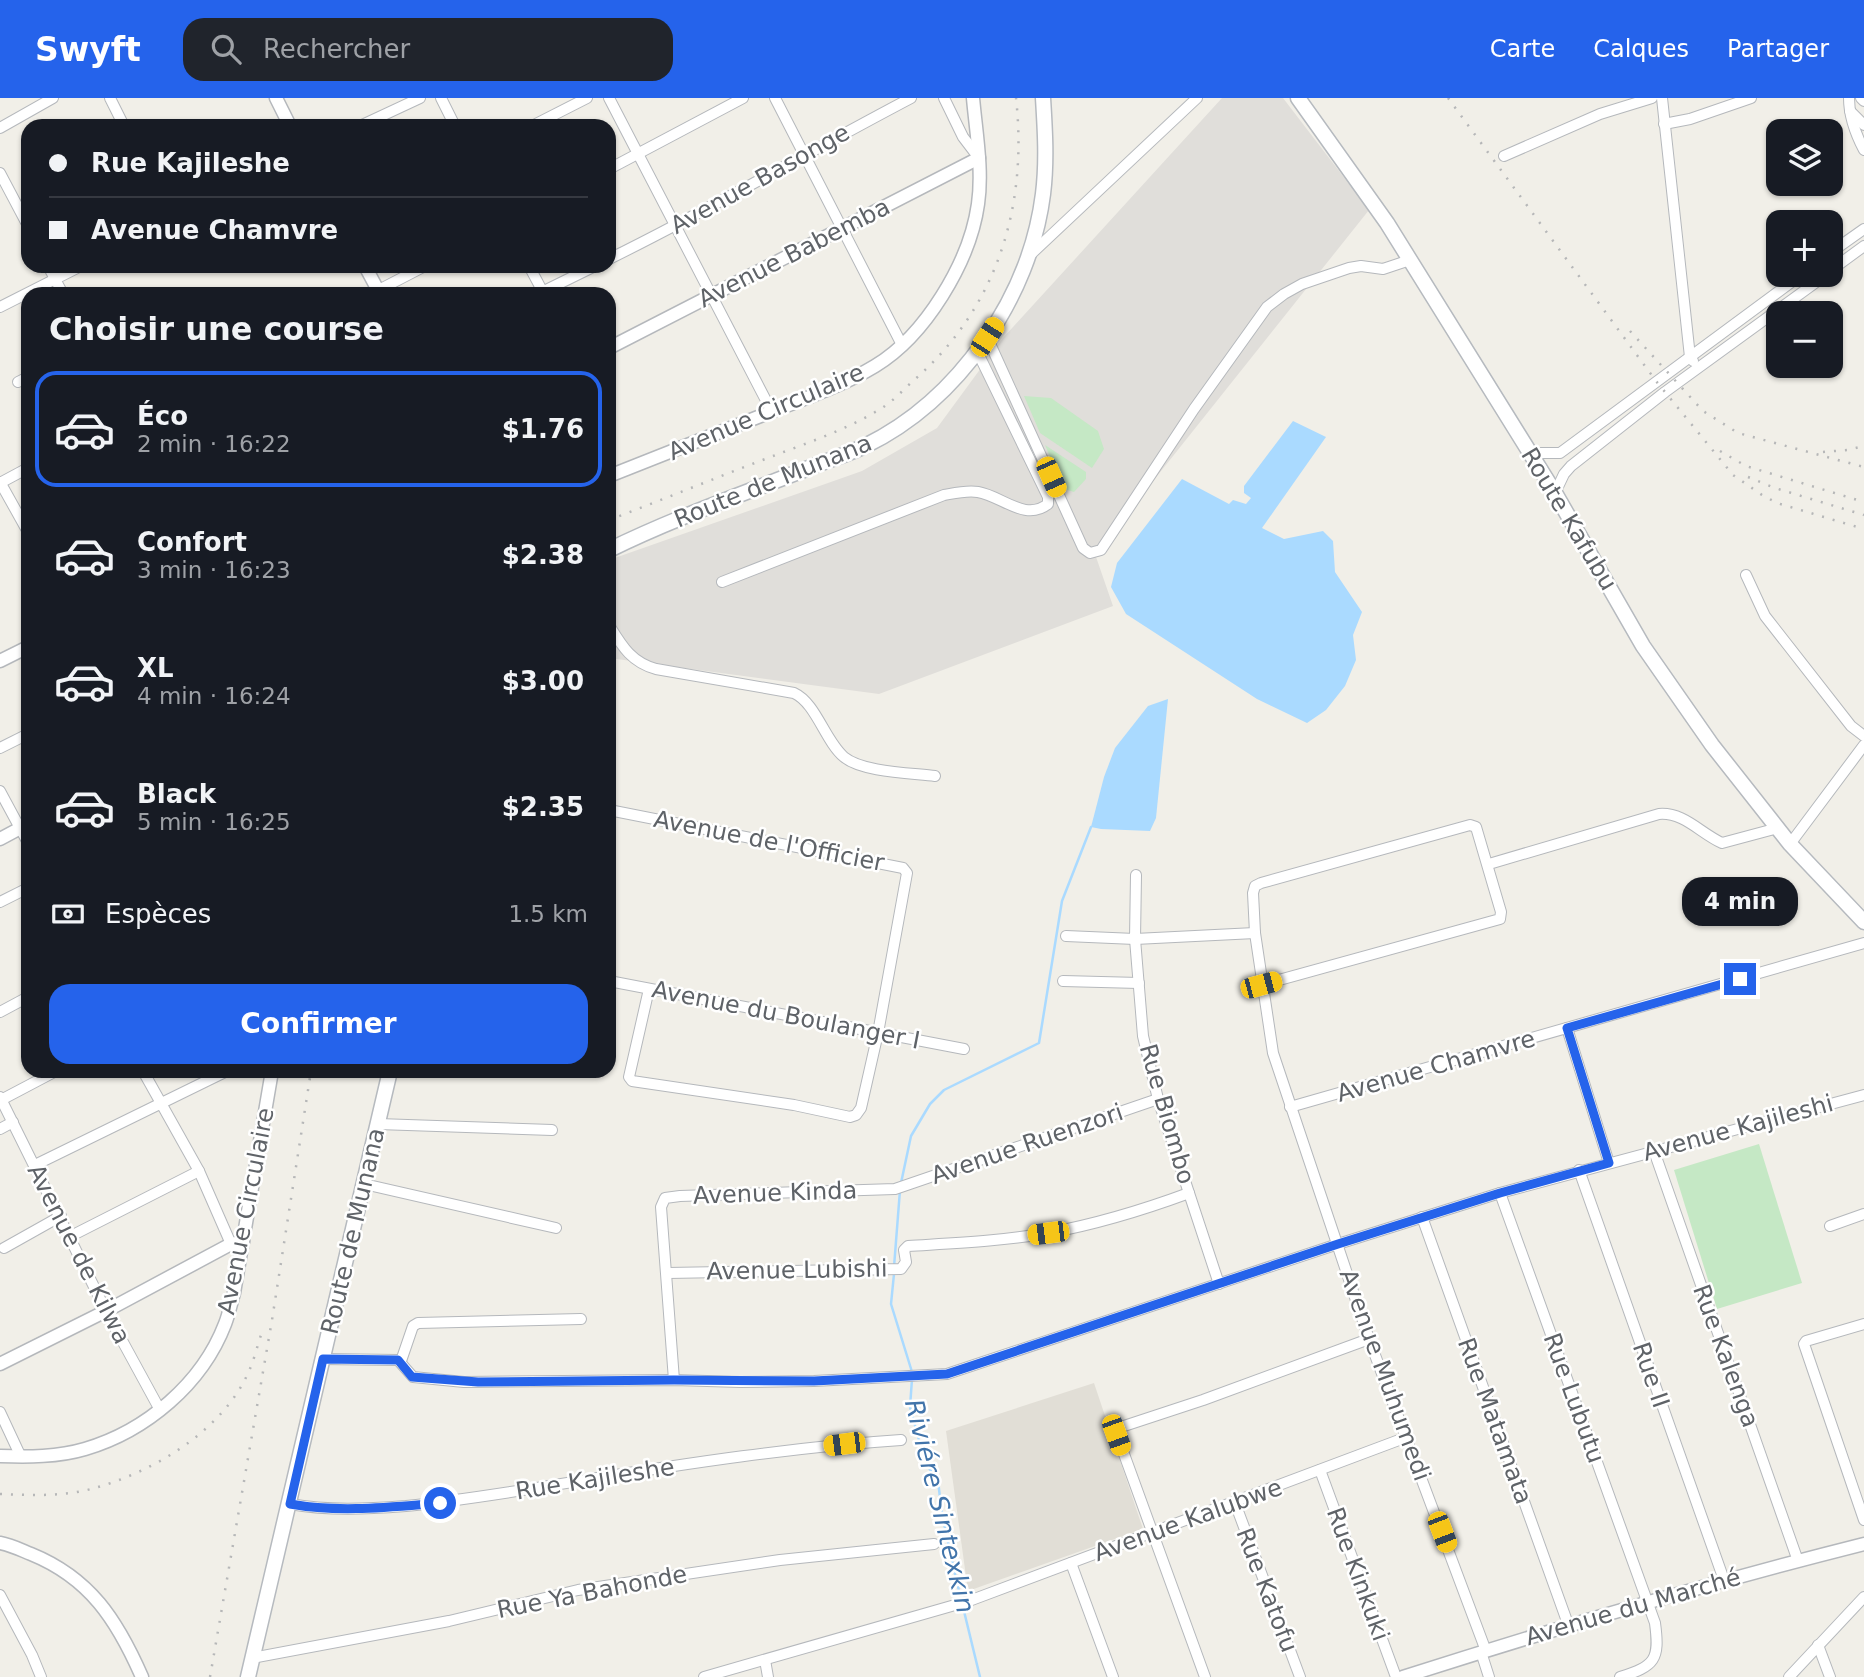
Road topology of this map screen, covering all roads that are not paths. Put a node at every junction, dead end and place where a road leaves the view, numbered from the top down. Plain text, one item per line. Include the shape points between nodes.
1 (52, 98) edge
2 (110, 98) edge
3 (275, 98) edge
4 (420, 98) edge
5 (441, 98) edge
6 (587, 98) edge
7 (609, 98) edge
8 (743, 98) edge
9 (775, 98) edge
10 (911, 98) edge
11 (944, 98) edge
12 (972, 98) edge
13 (1043, 98) edge
14 (1196, 98) edge
15 (1298, 98) edge
16 (1652, 98) edge
17 (1662, 98) edge
18 (1751, 98) edge
19 (1849, 98) edge
20 (1849, 110) junction
21 (120, 119) edge
22 (286, 119) edge
23 (375, 119) edge
24 (452, 119) edge
25 (546, 119) edge
26 (1664, 124) junction
27 (1864, 125) edge
28 (0, 128) edge
29 (1864, 150) edge
30 (639, 153) junction
31 (803, 155) junction
32 (1504, 156) dead end
33 (979, 158) junction
34 (616, 165) edge
35 (0, 173) edge
36 (21, 213) edge
37 (676, 226) junction
38 (840, 228) junction
39 (1864, 229) edge
40 (1843, 244) edge
41 (1864, 246) edge
42 (616, 256) edge
43 (1026, 258) junction
44 (1410, 260) junction
45 (1843, 261) edge
46 (52, 273) edge
47 (67, 273) edge
48 (412, 273) edge
49 (581, 273) edge
50 (55, 279) junction
51 (39, 287) edge
52 (59, 287) edge
53 (387, 287) edge
54 (554, 287) edge
55 (1785, 287) edge
56 (1810, 287) edge
57 (712, 295) junction
58 (21, 296) edge
59 (0, 307) edge
60 (987, 337) junction
61 (616, 344) edge
62 (902, 345) junction
63 (977, 351) junction
64 (1690, 357) junction
65 (1698, 369) junction
66 (21, 380) edge
67 (18, 382) dead end
68 (772, 412) junction
69 (1530, 453) junction
70 (21, 472) edge
71 (616, 473) edge
72 (0, 482) edge
73 (1555, 493) junction
74 (21, 520) edge
75 (616, 548) edge
76 (1746, 575) dead end
77 (722, 582) dead end
78 (616, 636) edge
79 (21, 650) edge
80 (0, 661) edge
81 (1864, 736) edge
82 (21, 738) edge
83 (1864, 745) edge
84 (0, 748) edge
85 (935, 776) dead end
86 (0, 790) edge
87 (616, 811) edge
88 (21, 822) edge
89 (21, 828) edge
90 (1778, 828) junction
91 (0, 839) edge
92 (1790, 844) junction
93 (1489, 864) junction
94 (1136, 875) dead end
95 (21, 892) edge
96 (0, 902) edge
97 (1864, 922) edge
98 (1255, 933) junction
99 (1066, 936) dead end
100 (1135, 939) junction
101 (1864, 943) edge
102 (1063, 981) dead end
103 (616, 982) edge
104 (1139, 983) junction
105 (1261, 985) junction
106 (649, 989) junction
107 (21, 1001) edge
108 (0, 1012) edge
109 (1567, 1028) junction
110 (878, 1033) junction
111 (964, 1049) dead end
112 (42, 1078) edge
113 (147, 1078) edge
114 (213, 1078) edge
115 (270, 1078) edge
116 (388, 1078) edge
117 (1864, 1095) edge
118 (1, 1098) edge
119 (1158, 1099) junction
120 (162, 1103) junction
121 (1290, 1107) junction
122 (13, 1122) junction
123 (378, 1124) junction
124 (0, 1129) edge
125 (552, 1130) dead end
126 (1654, 1151) junction
127 (1609, 1163) junction
128 (35, 1165) junction
129 (1579, 1170) junction
130 (199, 1171) junction
131 (364, 1184) junction
132 (895, 1189) joint
133 (1189, 1193) junction
134 (1500, 1193) junction
135 (1864, 1214) edge
136 (61, 1216) junction
137 (1422, 1217) junction
138 (1830, 1226) dead end
139 (556, 1228) dead end
140 (71, 1236) junction
141 (237, 1243) junction
142 (1338, 1244) junction
143 (4, 1248) dead end
144 (667, 1273) junction
145 (1219, 1284) junction
146 (106, 1311) junction
147 (581, 1320) dead end
148 (1864, 1324) edge
149 (1369, 1339) junction
150 (323, 1359) junction
151 (401, 1361) junction
152 (0, 1364) edge
153 (674, 1380) junction
154 (160, 1410) junction
155 (0, 1412) edge
156 (1407, 1437) junction
157 (901, 1440) dead end
158 (0, 1456) edge
159 (21, 1457) junction
160 (1320, 1470) junction
161 (1235, 1503) junction
162 (290, 1504) junction
163 (1864, 1520) edge
164 (1152, 1534) junction
165 (2, 1544) edge
166 (934, 1544) dead end
167 (1864, 1544) edge
168 (1798, 1561) junction
169 (1071, 1563) junction
170 (1724, 1580) junction
171 (0, 1595) edge
172 (1864, 1597) edge
173 (1648, 1602) junction
174 (1568, 1624) junction
175 (1818, 1645) junction
176 (1484, 1651) junction
177 (252, 1658) junction
178 (765, 1660) junction
179 (41, 1677) edge
180 (142, 1677) edge
181 (248, 1677) edge
182 (704, 1677) edge
183 (768, 1677) edge
184 (1113, 1677) edge
185 (1205, 1677) edge
186 (1300, 1677) edge
187 (1396, 1677) edge
188 (1403, 1677) edge
189 (1489, 1677) edge
190 (1620, 1677) edge
191 (1789, 1677) edge
192 (1830, 1677) edge

1 - 28 street
2 - 21 street
3 - 22 street
4 - 23 street
5 - 24 street
6 - 25 street
7 - 30 street
8 - 30 street
9 - 31 street
10 - 31 street, Avenue Basonge
11 - 33 street
12 - 33 street, Avenue Circulaire
13 - 43 main road, Route de Munana via 1045,171
14 - 43 street
15 - 44 main road, Route Kafubu
16 - 32 street via 1600,114
17 - 26 street
18 - 26 street
19 - 20 street
20 - 27 street
20 - 29 street
26 - 64 street
30 - 34 street
30 - 37 street
31 - 37 street, Avenue Basonge
31 - 38 street
33 - 38 street, Avenue Babemba
33 - 62 street, Avenue Circulaire via 978,203 962,263 941,299
35 - 36 street
37 - 42 street, Avenue Basonge
37 - 57 street
38 - 57 street, Avenue Babemba
38 - 62 street
39 - 40 street
41 - 45 street
43 - 60 main road, Route de Munana
44 - 60 street via 1383,269 1349,268 1302,284 1267,307 1101,550 1090,553 1083,548
44 - 69 main road, Route Kafubu
46 - 50 street
47 - 50 street
48 - 53 street
49 - 54 street
50 - 51 street
50 - 52 street
55 - 64 street
56 - 65 street
57 - 61 street, Avenue Babemba
57 - 68 street
58 - 59 street
60 - 63 main road, Route de Munana
62 - 68 street, Avenue Circulaire via 877,365
63 - 75 main road, Route de Munana via 908,419 866,445
63 - 77 street via 1048,504 1041,510 1021,510 979,492 944,495
64 - 65 street
64 - 69 street via 1560,453
65 - 73 street via 1572,466
66 - 67 street
68 - 71 street, Avenue Circulaire
69 - 73 main road, Route Kafubu
70 - 72 street
72 - 74 street
73 - 90 main road, Route Kafubu via 1643,646 1712,745
76 - 81 street via 1765,616
78 - 85 street via 639,664 794,693 849,760
79 - 80 street
82 - 84 street
83 - 92 street
86 - 88 street
87 - 110 street, Avenue de l'Officier via 903,868 907,879
89 - 91 street
90 - 92 main road, Route Kafubu
90 - 93 street via 1721,843 1690,822 1659,814
92 - 97 main road, Route Kafubu
93 - 98 street, Avenue Muhumedi via 1473,825 1261,883 1253,893
93 - 105 street via 1500,919
94 - 100 street, Rue Biombo
95 - 96 street
98 - 100 street
98 - 105 street, Avenue Muhumedi
99 - 100 street
100 - 104 street, Rue Biombo
101 - 109 street, Avenue Chamvre
102 - 104 street
103 - 106 street, Avenue du Boulanger I
104 - 119 street, Rue Biombo via 1143,1036
105 - 121 street, Avenue Muhumedi via 1273,1053
106 - 110 street, Avenue du Boulanger I
106 - 110 street, Avenue de l'Officier via 629,1077 637,1083 850,1117 859,1112
107 - 108 street
109 - 121 street, Avenue Chamvre
109 - 127 street
110 - 111 street, Avenue du Boulanger I
112 - 118 street
113 - 120 street
114 - 120 street
115 - 141 street, Avenue Circulaire
116 - 123 main road, Route de Munana
117 - 126 street, Avenue Kajileshi
118 - 122 street, Avenue de Kilwa
119 - 132 street, Avenue Ruenzori
119 - 133 street, Rue Biombo
120 - 128 street
120 - 130 street
121 - 142 street, Avenue Muhumedi
122 - 124 street
122 - 128 street, Avenue de Kilwa
123 - 125 street
123 - 131 main road, Route de Munana
126 - 127 street, Avenue Kajileshi
126 - 168 street, Rue Kalenga
127 - 129 street, Avenue Kajileshi
128 - 136 street, Avenue de Kilwa
129 - 134 street, Avenue Kajileshi
129 - 170 street, Rue II
130 - 140 street
130 - 141 street
131 - 139 street
131 - 150 main road, Route de Munana
132 - 144 street, Avenue Kinda via 665,1198 661,1207
133 - 144 street, Avenue Lubishi via 1048,1233 908,1246 901,1269
133 - 145 street, Rue Biombo
134 - 137 street, Avenue Kajileshi
134 - 173 street, Rue Lubutu
135 - 138 street
136 - 140 street, Avenue de Kilwa
136 - 143 street
137 - 142 street, Avenue Kajileshi
137 - 174 street, Rue Matamata
140 - 146 street, Avenue de Kilwa
141 - 146 street
141 - 154 street, Avenue Circulaire via 234,1293 225,1325 191,1380
142 - 145 street, Avenue Kajileshi
142 - 149 street, Avenue Muhumedi
144 - 153 street
145 - 153 street, Avenue Kajileshi via 947,1374 814,1381
146 - 152 street
146 - 154 street, Avenue de Kilwa
147 - 151 street via 418,1323
148 - 163 street via 1804,1344
149 - 156 street, Avenue Muhumedi
149 - 164 street via 1122,1427 1116,1435
150 - 151 street
150 - 162 main road, Route de Munana
151 - 153 street, Avenue Kajileshi via 411,1376 441,1380
154 - 159 street, Avenue Circulaire via 124,1434 84,1450
155 - 159 street
156 - 160 street, Avenue Kalubwe
156 - 176 street, Avenue Muhumedi
157 - 162 street, Rue Kajileshe via 747,1455 462,1501 318,1509
158 - 159 street, Avenue Circulaire
160 - 161 street, Avenue Kalubwe
160 - 187 street, Rue Kinkuki
161 - 164 street, Avenue Kalubwe
161 - 186 street, Rue Katofu
162 - 177 main road, Route de Munana
164 - 169 street, Avenue Kalubwe
164 - 185 street
165 - 180 street via 61,1568 94,1596 122,1634
166 - 177 street, Rue Ya Bahonde via 780,1560 578,1590 449,1621
167 - 168 street, Avenue du Marché
168 - 170 street, Avenue du Marché
169 - 178 street, Avenue Kalubwe via 969,1601
169 - 184 street
170 - 173 street, Avenue du Marché
171 - 179 street
172 - 175 street
173 - 174 street, Avenue du Marché
173 - 190 street, Rue Lubutu via 1658,1643 1653,1659 1642,1670
174 - 176 street, Avenue du Marché
175 - 191 street
175 - 192 street
176 - 188 street, Avenue du Marché
176 - 189 street, Avenue Muhumedi
177 - 181 main road, Route de Munana
178 - 182 street, Avenue Kalubwe
178 - 183 street

